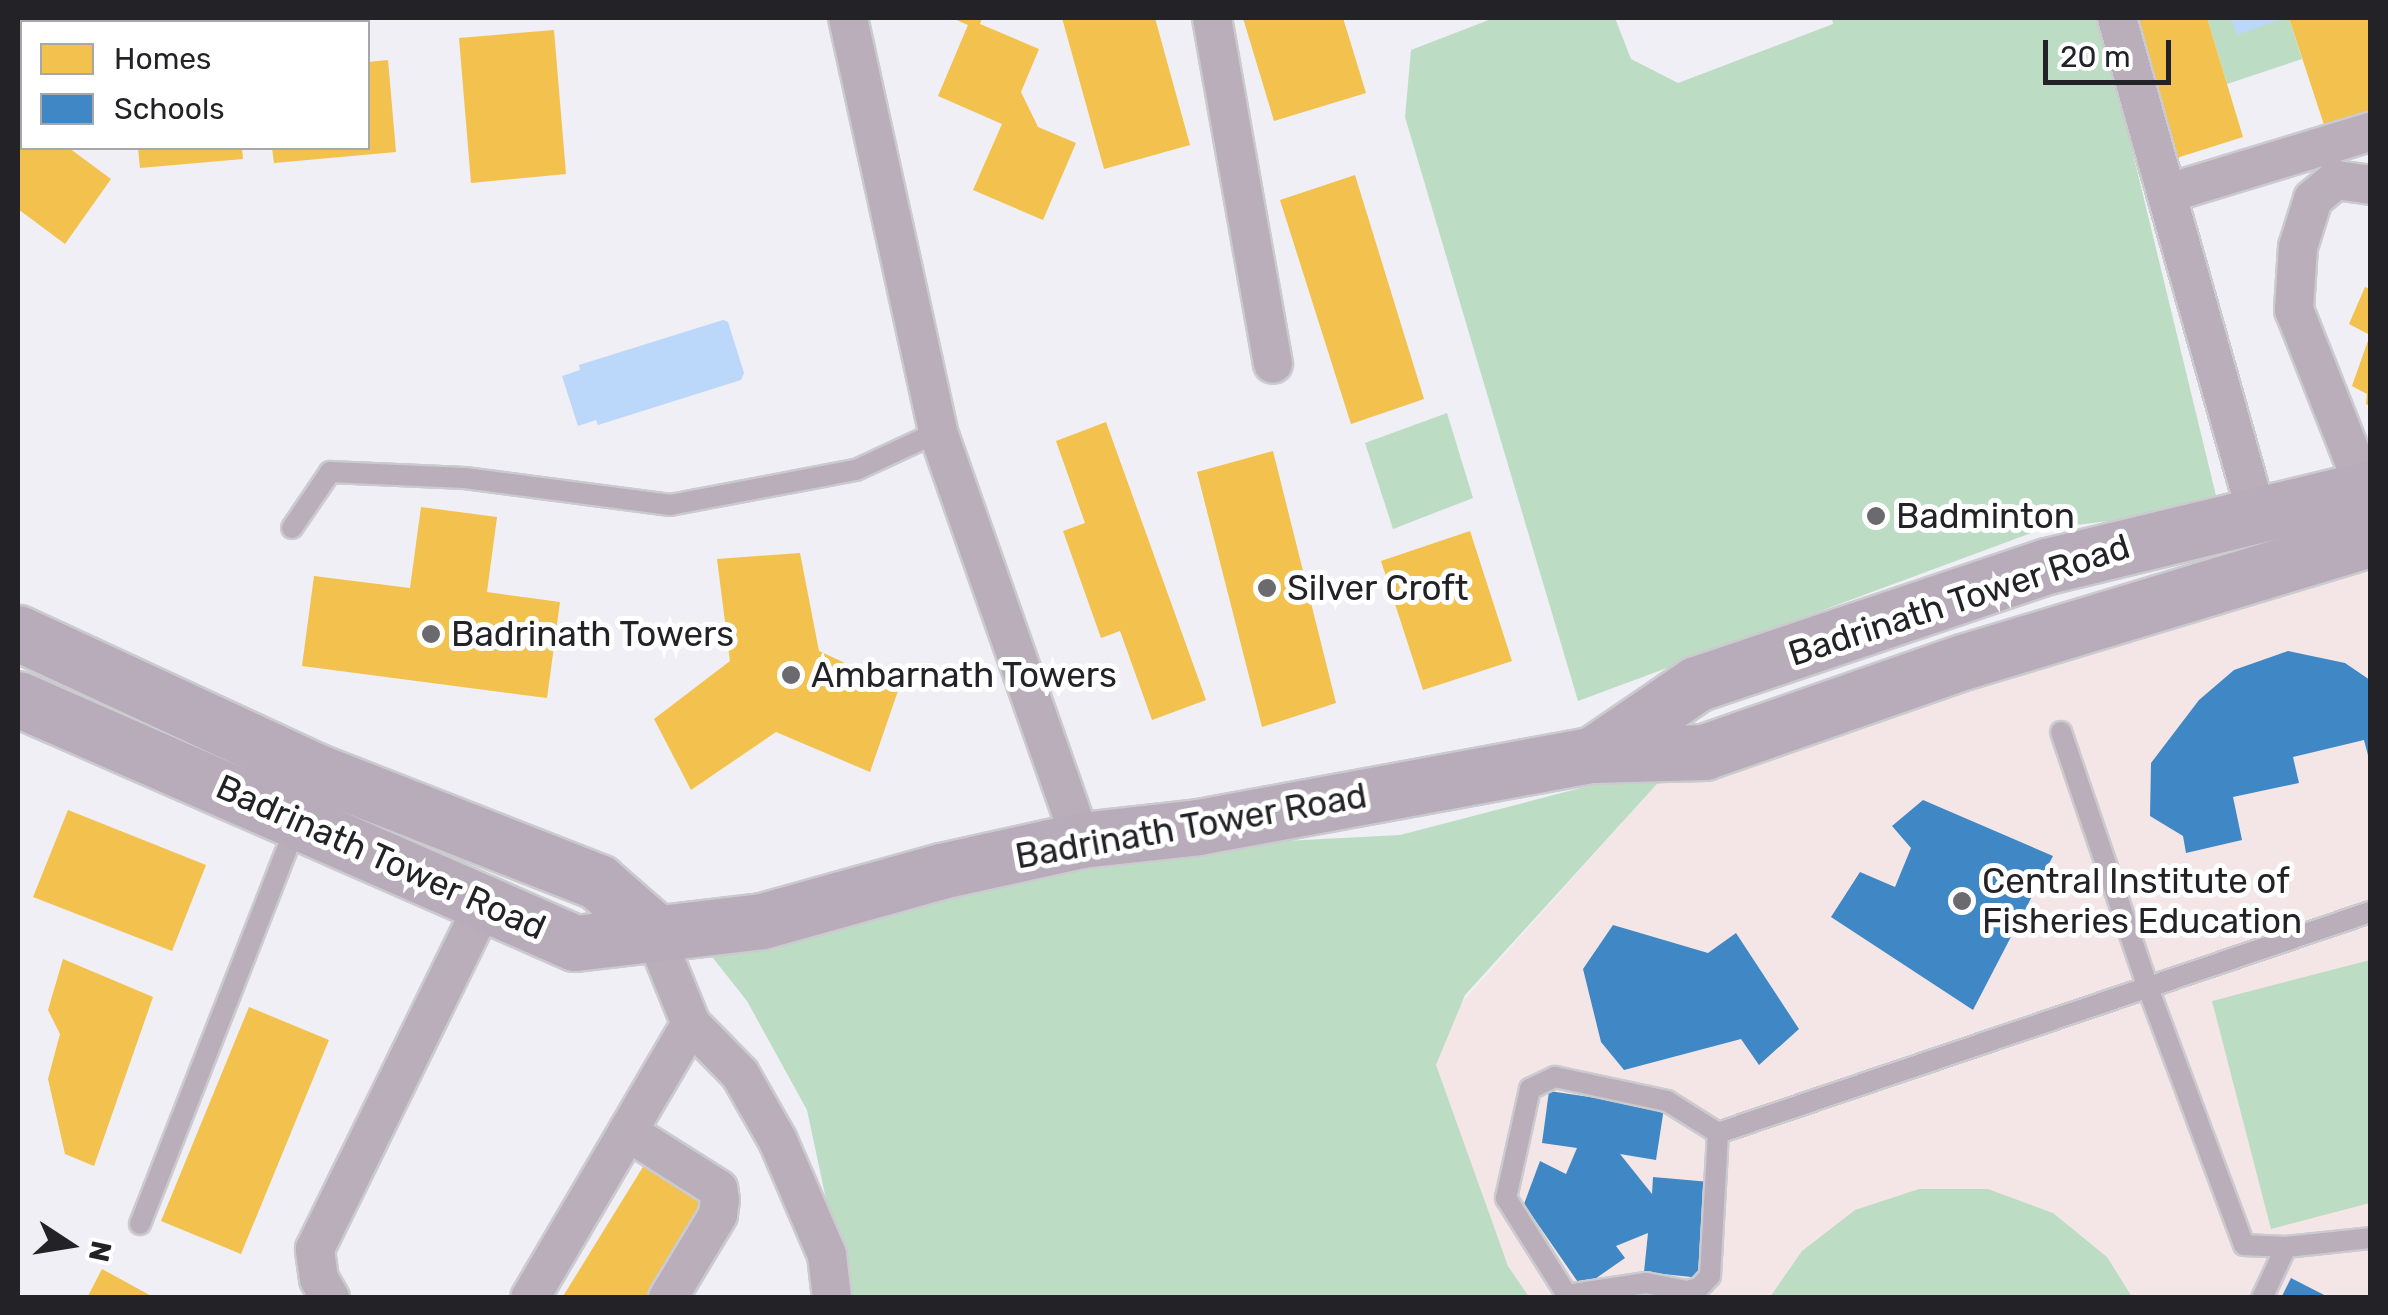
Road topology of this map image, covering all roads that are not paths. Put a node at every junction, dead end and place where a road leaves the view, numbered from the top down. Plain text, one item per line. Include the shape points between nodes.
1 (848, 18) edge
2 (1212, 18) edge
3 (2117, 18) edge
4 (2370, 132) edge
5 (2370, 185) edge
6 (2169, 193) junction
7 (1273, 364) dead end
8 (938, 432) junction
9 (2366, 486) edge
10 (2256, 512) junction
11 (292, 528) dead end
12 (18, 634) edge
13 (18, 699) edge
14 (2061, 732) dead end
15 (1592, 755) junction
16 (298, 819) junction
17 (1081, 840) junction
18 (479, 903) junction
19 (2370, 912) edge
20 (653, 930) junction
21 (2148, 988) junction
22 (691, 1024) junction
23 (628, 1132) junction
24 (1718, 1133) junction
25 (140, 1224) dead end
26 (2370, 1238) edge
27 (2286, 1247) junction
28 (330, 1298) edge
29 (530, 1298) edge
30 (668, 1298) edge
31 (832, 1298) edge
32 (2262, 1298) edge

1 - 8 street
2 - 7 street
3 - 6 street
4 - 6 street
5 - 9 street via 2336,180 2313,199 2298,248 2294,310
6 - 10 street
8 - 11 lane via 856,470 670,506 466,478 330,472
8 - 17 street
9 - 10 street, Badrinath Tower Road
9 - 15 street via 1966,661 1704,752
10 - 15 street, Badrinath Tower Road via 2048,566 1696,684
12 - 20 street via 315,771 598,882
13 - 16 street, Badrinath Tower Road
14 - 21 lane
15 - 17 street, Badrinath Tower Road via 1198,828
16 - 18 street, Badrinath Tower Road
16 - 25 lane
17 - 20 street, Badrinath Tower Road via 762,921
18 - 20 street, Badrinath Tower Road via 575,942
18 - 28 street via 315,1249
19 - 21 lane
20 - 22 street
21 - 24 lane
21 - 27 lane via 2244,1245
22 - 23 street
22 - 31 street via 740,1074 778,1141 827,1255
23 - 29 street
23 - 30 street via 718,1190 718,1215
24 - 24 lane via 1668,1102 1555,1077 1530,1089 1506,1198 1567,1295 1646,1283 1698,1288 1710,1276
26 - 27 lane
27 - 32 lane

